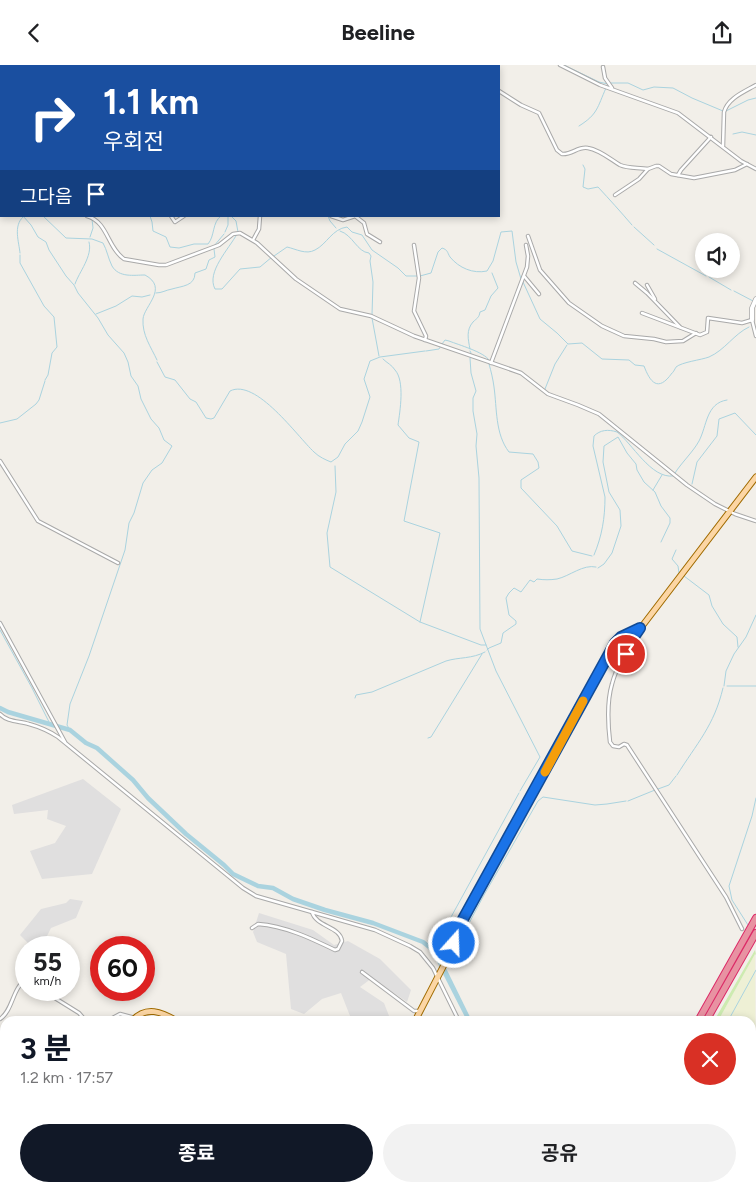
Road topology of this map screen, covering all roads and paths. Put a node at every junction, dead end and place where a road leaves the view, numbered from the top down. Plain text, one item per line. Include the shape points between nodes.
1 (560, 65) edge
2 (603, 67) dead end
3 (756, 85) edge
4 (613, 89) junction
5 (500, 92) edge
6 (711, 137) junction
7 (722, 146) junction
8 (747, 164) junction
9 (648, 169) junction
10 (756, 169) edge
11 (678, 175) junction
12 (615, 195) dead end
13 (90, 217) edge
14 (172, 217) edge
15 (182, 217) edge
16 (260, 217) edge
17 (334, 217) edge
18 (352, 217) edge
19 (356, 217) edge
20 (528, 236) dead end
21 (253, 240) junction
22 (380, 242) dead end
23 (414, 245) dead end
24 (526, 245) dead end
25 (524, 276) junction
26 (635, 283) dead end
27 (647, 285) dead end
28 (539, 294) dead end
29 (756, 299) edge
30 (657, 303) junction
31 (642, 313) dead end
32 (752, 320) junction
33 (682, 329) junction
34 (696, 333) junction
35 (756, 336) edge
36 (425, 340) junction
37 (491, 363) junction
38 (0, 461) edge
39 (756, 477) edge
40 (729, 511) junction
41 (756, 521) edge
42 (118, 563) dead end
43 (0, 623) edge
44 (640, 628) junction
45 (0, 714) edge
46 (6, 719) junction
47 (1, 721) dead end
48 (66, 743) junction
49 (312, 913) junction
50 (755, 920) edge
51 (252, 928) dead end
52 (745, 932) junction
53 (756, 933) edge
54 (362, 972) dead end
55 (439, 974) junction
56 (15, 996) edge
57 (60, 1001) edge
58 (419, 1011) junction
59 (4, 1016) edge
60 (82, 1016) edge
61 (138, 1016) edge
62 (169, 1016) edge
63 (417, 1016) edge
64 (457, 1016) edge
65 (701, 1016) edge
66 (709, 1016) edge

1 - 4 street via 587,80
2 - 4 street via 605,79
3 - 7 street via 743,91 726,107
4 - 6 street via 651,105 670,109
5 - 9 street via 539,113 562,154 587,147 622,165
6 - 7 street
6 - 11 street
7 - 8 street
8 - 10 street
8 - 11 street via 735,171 694,178
9 - 11 street via 659,166
9 - 12 street
13 - 21 street via 101,224 124,259 159,265 219,245 234,234 240,233
14 - 15 street via 175,222
16 - 21 street via 259,229
17 - 18 street via 343,220
19 - 22 street via 364,223 366,233
20 - 34 street via 540,270 569,303 602,326 624,336 666,342 683,341
21 - 36 street via 296,279 333,305 344,311 371,316
23 - 36 street via 419,278 414,311
24 - 25 street via 528,260
25 - 28 street
25 - 37 street
26 - 30 street
27 - 30 street
29 - 32 street
30 - 33 street
31 - 33 street
32 - 34 street via 736,323 708,318 707,332
32 - 35 street
33 - 34 street
36 - 37 street
37 - 40 street via 521,373 548,394 599,414 687,485
38 - 42 street via 38,521
39 - 40 main road
40 - 41 street
40 - 44 main road
43 - 48 street
44 - 52 street via 629,644 611,685 610,742 613,747 627,745 726,897
44 - 55 main road via 615,643 462,921
45 - 46 street
46 - 47 street
46 - 48 street via 46,729
48 - 49 street via 243,888
49 - 51 street via 314,918 340,935 342,941 338,949 274,926 258,924
49 - 55 street via 374,930 410,946 420,952
50 - 52 highway
52 - 65 highway
53 - 66 highway
54 - 58 street via 414,1011
55 - 58 main road
55 - 64 street
56 - 59 street
57 - 60 street
58 - 63 main road
61 - 62 main road via 143,1012 156,1011

